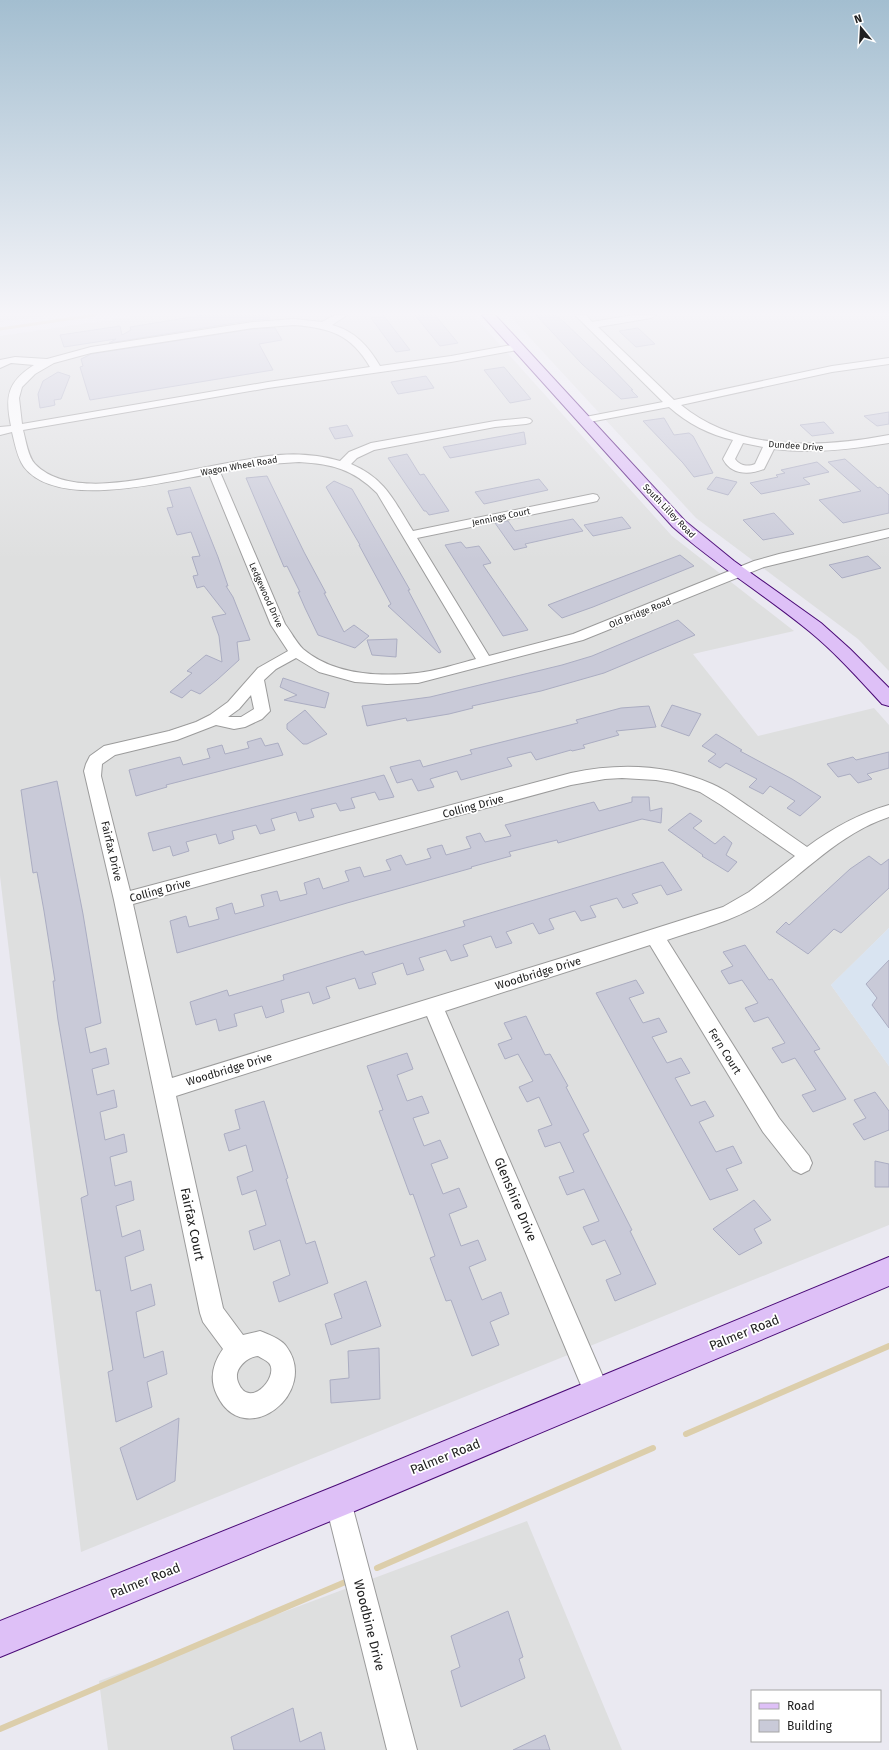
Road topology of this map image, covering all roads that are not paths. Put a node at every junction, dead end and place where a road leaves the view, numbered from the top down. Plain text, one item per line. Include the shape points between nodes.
1 (14, 397) edge
2 (199, 397) edge
3 (563, 397) edge
4 (664, 397) edge
5 (702, 397) edge
6 (671, 403) junction
7 (584, 420) junction
8 (526, 421) dead end
9 (18, 427) junction
10 (0, 430) edge
11 (740, 438) junction
12 (889, 439) edge
13 (770, 445) junction
14 (343, 465) junction
15 (213, 470) junction
16 (593, 498) dead end
17 (889, 533) edge
18 (410, 536) junction
19 (740, 572) junction
20 (298, 652) junction
21 (485, 661) junction
22 (256, 679) junction
23 (387, 680) joint
24 (889, 700) edge
25 (214, 719) junction
26 (889, 811) edge
27 (807, 856) junction
28 (124, 900) junction
29 (654, 936) junction
30 (433, 1006) junction
31 (164, 1090) junction
32 (800, 1163) dead end
33 (889, 1271) edge
34 (239, 1350) dead end
35 (597, 1393) junction
36 (338, 1501) junction
37 (0, 1639) edge
38 (402, 1750) edge

1 - 9 street, Wagon Wheel Road
2 - 9 street
3 - 7 street, South Lilley Road
4 - 6 street, Dundee Drive
5 - 6 street
6 - 7 street
6 - 11 street, Dundee Drive via 700,422
7 - 19 street, South Lilley Road via 679,524 698,542
8 - 14 street via 495,424 371,447 353,455
9 - 10 street
9 - 15 street, Wagon Wheel Road via 23,454 28,464 42,475 65,483 91,487 121,486
11 - 13 street, Dundee Drive
11 - 13 street via 729,459 732,464 741,468 753,469 760,466
12 - 13 street, Dundee Drive via 833,448
14 - 15 street, Wagon Wheel Road via 318,459 287,458
14 - 18 street, Wagon Wheel Road via 361,473 376,484
15 - 20 street, Ledgewood Drive via 278,625
16 - 18 street, Jennings Court
17 - 19 street, Old Bridge Road via 779,558
18 - 21 street, Wagon Wheel Road
19 - 21 street, Old Bridge Road via 578,637 536,650
19 - 24 street, South Lilley Road via 840,649
20 - 22 street, Fairfax Drive via 271,666
20 - 23 street, Ledgewood Drive via 332,671 365,679
21 - 23 street, Old Bridge Road via 418,678
22 - 25 street, Fairfax Drive via 242,697
22 - 25 street via 262,711 252,720 240,723
25 - 28 street, Fairfax Drive via 187,731 110,750 100,755 94,763 93,776
26 - 27 street, Woodbridge Drive via 842,830
27 - 28 street, Colling Drive via 706,788 676,779 645,774 600,773
27 - 29 street, Woodbridge Drive via 777,883 747,904
28 - 31 street, Fairfax Drive
29 - 30 street, Woodbridge Drive
29 - 32 street, Fern Court via 771,1125
30 - 31 street, Woodbridge Drive
30 - 35 street, Glenshire Drive
31 - 34 street, Fairfax Court via 212,1313
33 - 35 street, Palmer Road
35 - 36 street, Palmer Road
36 - 37 street, Palmer Road
36 - 38 street, Woodbine Drive

